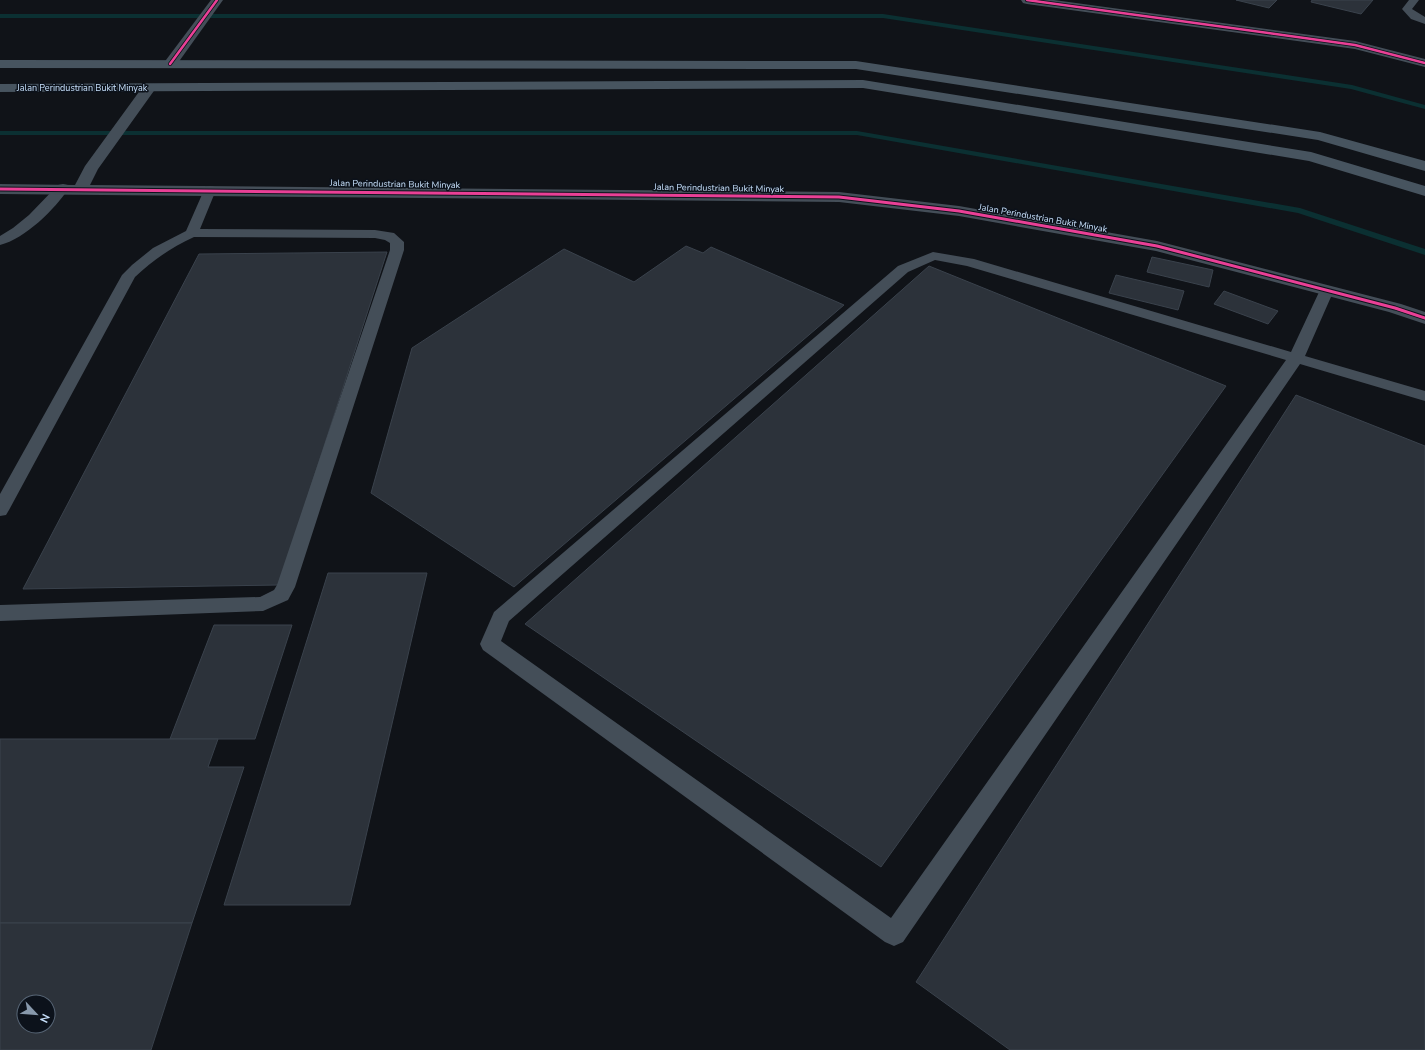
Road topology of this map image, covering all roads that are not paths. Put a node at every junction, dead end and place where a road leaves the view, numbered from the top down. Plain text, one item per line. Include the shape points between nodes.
1 (217, 0) edge
2 (1027, 0) edge
3 (1414, 0) edge
4 (1425, 21) edge
5 (174, 58) junction
6 (1425, 63) edge
7 (0, 64) edge
8 (0, 88) edge
9 (149, 88) junction
10 (1425, 166) edge
11 (63, 188) junction
12 (81, 188) junction
13 (0, 189) edge
14 (210, 190) junction
15 (1425, 191) edge
16 (192, 233) junction
17 (0, 242) edge
18 (1328, 290) junction
19 (1425, 318) edge
20 (1296, 358) junction
21 (1425, 396) edge
22 (0, 510) edge
23 (0, 613) edge

1 - 5 street
2 - 6 street via 1355,45
3 - 4 lane via 1407,9
5 - 7 main road
5 - 10 main road via 856,65 1320,136
8 - 9 main road, Jalan Perindustrian Bukit Minyak
9 - 12 street via 90,169
9 - 15 main road, Jalan Perindustrian Bukit Minyak via 863,84 1311,157
11 - 12 street, Jalan Perindustrian Bukit Minyak
11 - 13 street, Jalan Perindustrian Bukit Minyak
11 - 17 lane via 38,216 13,236
12 - 14 street, Jalan Perindustrian Bukit Minyak
14 - 16 lane
14 - 18 street, Jalan Perindustrian Bukit Minyak via 839,197 959,211 1157,246
16 - 22 lane via 167,244 129,275
16 - 23 lane via 375,234 389,236 397,242 395,258 286,587 281,595 263,604
18 - 19 street, Jalan Perindustrian Bukit Minyak
18 - 20 lane
20 - 20 lane via 969,262 933,256 903,269 501,617 490,644 894,934
20 - 21 lane

